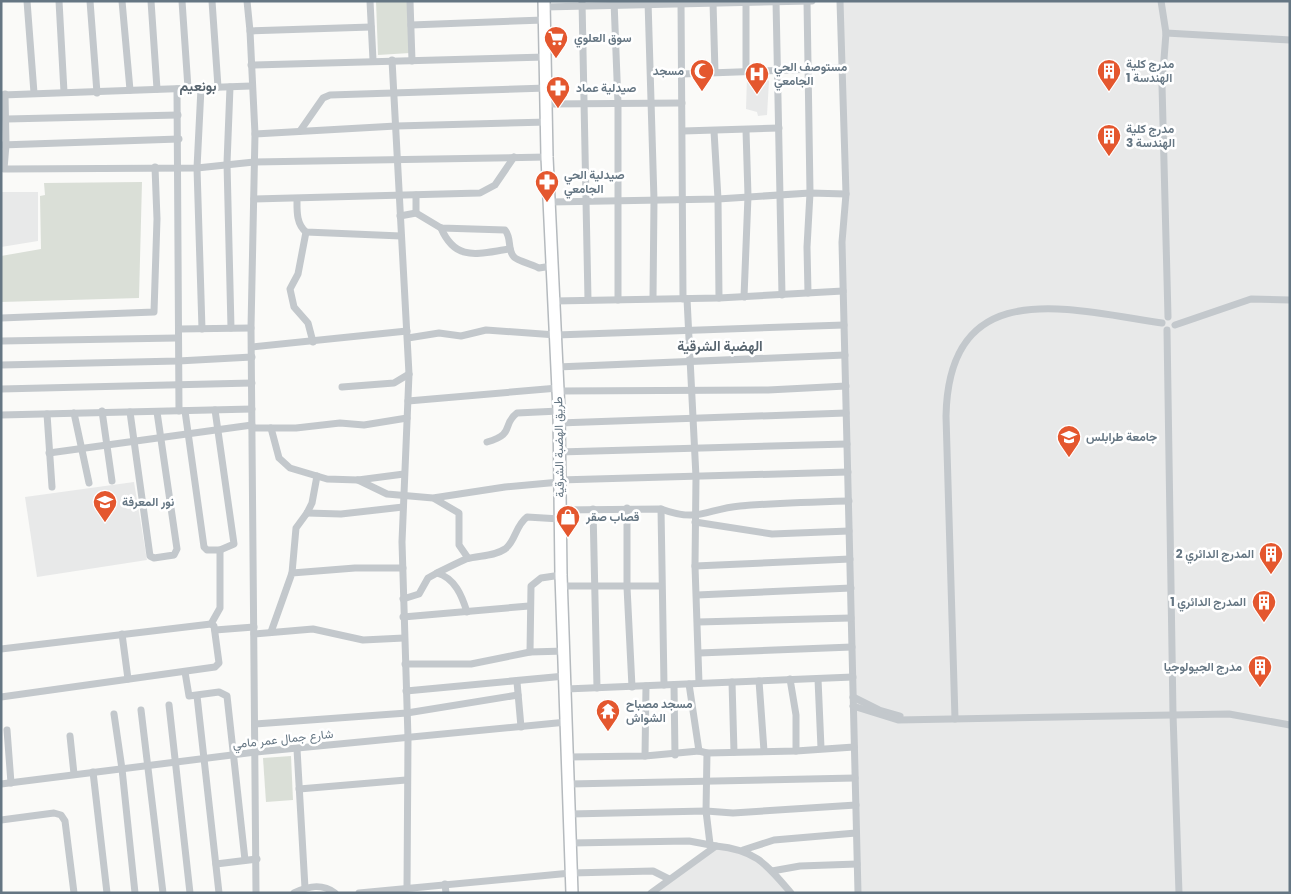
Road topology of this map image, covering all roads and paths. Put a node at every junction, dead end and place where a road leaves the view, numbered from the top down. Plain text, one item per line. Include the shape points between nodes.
1 (27, 1) edge
2 (59, 1) edge
3 (90, 1) edge
4 (122, 1) edge
5 (150, 1) edge
6 (182, 1) edge
7 (212, 1) edge
8 (247, 1) edge
9 (370, 1) edge
10 (410, 1) edge
11 (776, 1) edge
12 (807, 1) edge
13 (812, 1) edge
14 (840, 1) edge
15 (1161, 1) edge
16 (746, 2) edge
17 (681, 3) edge
18 (713, 3) edge
19 (544, 4) edge
20 (582, 4) edge
21 (614, 4) edge
22 (648, 4) edge
23 (544, 20) junction
24 (411, 25) junction
25 (370, 27) junction
26 (250, 31) junction
27 (1166, 33) junction
28 (1290, 40) edge
29 (546, 57) junction
30 (373, 60) junction
31 (392, 60) junction
32 (412, 61) junction
33 (251, 65) junction
34 (843, 68) junction
35 (779, 69) junction
36 (746, 70) junction
37 (809, 70) junction
38 (715, 72) junction
39 (682, 74) junction
40 (251, 86) junction
41 (218, 87) junction
42 (230, 87) junction
43 (157, 88) junction
44 (188, 88) junction
45 (201, 88) junction
46 (546, 88) junction
47 (177, 89) junction
48 (130, 90) junction
49 (64, 92) junction
50 (34, 93) junction
51 (97, 93) junction
52 (394, 94) junction
53 (3, 95) edge
54 (682, 103) junction
55 (547, 104) junction
56 (585, 104) junction
57 (618, 104) junction
58 (651, 104) junction
59 (178, 115) junction
60 (7, 119) junction
61 (548, 122) junction
62 (396, 126) junction
63 (780, 128) junction
64 (714, 130) junction
65 (746, 130) junction
66 (300, 131) junction
67 (683, 131) junction
68 (255, 134) junction
69 (179, 139) junction
70 (4, 145) edge
71 (514, 157) junction
72 (547, 157) junction
73 (398, 158) junction
74 (254, 162) junction
75 (227, 163) junction
76 (155, 167) junction
77 (177, 167) junction
78 (197, 168) junction
79 (810, 193) junction
80 (782, 194) junction
81 (846, 194) junction
82 (400, 195) junction
83 (416, 195) junction
84 (748, 196) junction
85 (254, 199) junction
86 (297, 199) junction
87 (619, 199) junction
88 (718, 199) junction
89 (654, 200) junction
90 (684, 200) junction
91 (550, 202) junction
92 (588, 202) junction
93 (416, 213) junction
94 (400, 216) junction
95 (442, 228) junction
96 (306, 232) junction
97 (401, 236) junction
98 (510, 249) junction
99 (552, 266) junction
100 (844, 291) junction
101 (808, 293) junction
102 (782, 295) junction
103 (744, 297) junction
104 (653, 298) junction
105 (719, 298) junction
106 (685, 299) junction
107 (1289, 299) edge
108 (588, 300) junction
109 (618, 300) junction
110 (554, 301) junction
111 (1168, 317) junction
112 (1, 318) edge
113 (1162, 323) junction
114 (844, 325) junction
115 (1175, 326) junction
116 (231, 328) junction
117 (251, 328) junction
118 (179, 329) junction
119 (202, 329) junction
120 (689, 329) junction
121 (1167, 330) junction
122 (408, 334) junction
123 (556, 335) junction
124 (177, 338) junction
125 (1, 341) edge
126 (313, 342) junction
127 (252, 347) junction
128 (845, 355) junction
129 (252, 357) junction
130 (178, 361) junction
131 (690, 362) junction
132 (1, 365) edge
133 (557, 366) junction
134 (409, 374) junction
135 (252, 383) junction
136 (179, 385) junction
137 (846, 386) junction
138 (342, 387) dead end
139 (1, 389) edge
140 (558, 390) junction
141 (692, 390) junction
142 (408, 402) junction
143 (252, 409) junction
144 (215, 410) junction
145 (182, 411) junction
146 (74, 412) junction
147 (102, 412) junction
148 (130, 412) junction
149 (157, 412) junction
150 (846, 413) junction
151 (47, 414) junction
152 (1, 415) edge
153 (559, 417) junction
154 (407, 418) junction
155 (693, 419) junction
156 (252, 426) junction
157 (271, 428) junction
158 (217, 430) junction
159 (187, 434) junction
160 (161, 438) junction
161 (134, 442) junction
162 (487, 442) dead end
163 (847, 444) junction
164 (107, 446) junction
165 (694, 448) junction
166 (83, 449) junction
167 (559, 452) junction
168 (49, 453) junction
169 (848, 472) junction
170 (404, 474) junction
171 (317, 476) junction
172 (696, 477) junction
173 (358, 480) junction
174 (112, 481) dead end
175 (560, 481) junction
176 (89, 483) dead end
177 (52, 487) dead end
178 (404, 497) junction
179 (433, 498) junction
180 (848, 501) junction
181 (403, 507) junction
182 (627, 508) junction
183 (593, 509) junction
184 (661, 509) junction
185 (307, 513) junction
186 (560, 514) junction
187 (695, 519) junction
188 (849, 531) junction
189 (220, 550) junction
190 (468, 558) junction
191 (850, 559) junction
192 (695, 566) junction
193 (403, 568) junction
194 (437, 572) junction
195 (292, 573) junction
196 (561, 581) junction
197 (595, 586) junction
198 (627, 586) junction
199 (661, 586) junction
200 (851, 588) junction
201 (697, 595) junction
202 (403, 599) junction
203 (530, 606) junction
204 (467, 612) junction
205 (403, 617) junction
206 (851, 618) junction
207 (698, 622) junction
208 (213, 627) junction
209 (254, 630) junction
210 (271, 632) junction
211 (122, 634) junction
212 (404, 638) junction
213 (852, 647) junction
214 (1, 649) edge
215 (564, 651) junction
216 (530, 652) junction
217 (699, 653) junction
218 (405, 664) junction
219 (185, 672) junction
220 (565, 676) junction
221 (853, 677) junction
222 (790, 679) junction
223 (818, 679) junction
224 (128, 680) junction
225 (759, 681) junction
226 (518, 682) junction
227 (732, 682) junction
228 (699, 683) junction
229 (664, 684) junction
230 (689, 684) junction
231 (674, 685) junction
232 (632, 686) junction
233 (646, 686) junction
234 (597, 688) junction
235 (566, 689) junction
236 (406, 691) junction
237 (518, 695) junction
238 (197, 696) junction
239 (1, 697) edge
240 (853, 697) junction
241 (169, 705) dead end
242 (853, 706) junction
243 (141, 710) dead end
244 (407, 713) junction
245 (114, 714) dead end
246 (1173, 714) junction
247 (917, 719) junction
248 (954, 719) junction
249 (567, 722) junction
250 (255, 724) junction
251 (1290, 724) edge
252 (521, 727) junction
253 (7, 730) dead end
254 (70, 736) dead end
255 (408, 738) junction
256 (854, 747) junction
257 (821, 748) junction
258 (297, 749) junction
259 (699, 751) junction
260 (764, 751) junction
261 (796, 751) junction
262 (256, 752) junction
263 (734, 752) junction
264 (707, 753) junction
265 (232, 755) junction
266 (675, 755) junction
267 (568, 756) junction
268 (645, 756) junction
269 (204, 759) junction
270 (177, 762) junction
271 (150, 765) junction
272 (122, 769) junction
273 (93, 772) junction
274 (74, 774) junction
275 (855, 778) junction
276 (406, 780) junction
277 (707, 782) junction
278 (11, 783) junction
279 (1, 784) edge
280 (569, 784) junction
281 (299, 789) junction
282 (856, 805) junction
283 (706, 811) junction
284 (570, 814) junction
285 (1, 820) edge
286 (856, 833) junction
287 (570, 843) junction
288 (713, 845) junction
289 (744, 850) junction
290 (257, 859) junction
291 (245, 860) junction
292 (216, 864) junction
293 (857, 864) junction
294 (772, 871) junction
295 (571, 873) junction
296 (669, 879) junction
297 (445, 884) junction
298 (305, 888) junction
299 (407, 888) junction
300 (74, 893) edge
301 (107, 893) edge
302 (135, 893) edge
303 (164, 893) edge
304 (190, 893) edge
305 (219, 893) edge
306 (256, 893) edge
307 (294, 893) edge
308 (335, 893) edge
309 (359, 893) edge
310 (446, 893) edge
311 (572, 893) edge
312 (651, 893) edge
313 (791, 893) edge
314 (858, 893) edge
315 (1179, 893) edge

1 - 50 street
2 - 49 street
3 - 51 street
4 - 48 street
5 - 43 street
6 - 44 street
7 - 41 street
8 - 26 street
9 - 25 street
10 - 24 street
11 - 12 street
11 - 16 street
11 - 35 street
12 - 13 street
12 - 37 street
14 - 34 street
15 - 27 street
16 - 18 street
16 - 36 street
17 - 18 street
17 - 22 street
17 - 39 street
18 - 38 street
19 - 20 street
19 - 23 main road, طريق الهضبة الشرقية
20 - 21 street
20 - 56 street
21 - 22 street
21 - 57 street
22 - 58 street
23 - 24 street
23 - 29 main road, طريق الهضبة الشرقية
24 - 32 street
25 - 26 street
25 - 30 street
26 - 33 street
27 - 28 street
27 - 111 street via 1162,85
29 - 32 street
29 - 46 main road, طريق الهضبة الشرقية
30 - 31 street
30 - 33 street
31 - 32 street
31 - 52 street
33 - 40 street
34 - 37 street
34 - 81 street
35 - 36 street
35 - 37 street
35 - 63 street
36 - 38 street
37 - 79 street
38 - 39 street
39 - 54 street
40 - 42 street
40 - 68 street
41 - 42 street
41 - 45 street
42 - 75 street
43 - 47 street
43 - 48 street
44 - 45 street
44 - 47 street
45 - 78 street
46 - 52 street
46 - 55 main road, طريق الهضبة الشرقية
47 - 59 street
48 - 51 street
49 - 50 street
49 - 51 street
50 - 53 street
52 - 62 street
52 - 66 street via 326,96
53 - 60 street
54 - 58 street
54 - 67 street
55 - 56 street
55 - 61 main road, طريق الهضبة الشرقية
56 - 57 street
56 - 92 street
57 - 58 street
57 - 87 street
58 - 89 street
59 - 60 street
59 - 69 street
60 - 70 street
61 - 62 street
61 - 72 main road, طريق الهضبة الشرقية
62 - 66 street
62 - 73 street
63 - 65 street
63 - 80 street
64 - 65 street
64 - 67 street
64 - 88 street
65 - 84 street
66 - 68 street
67 - 90 street
68 - 74 street
69 - 70 street
69 - 77 street
70 - 76 street via 4,169
71 - 72 street
71 - 73 street
71 - 83 street via 501,178 486,191
72 - 91 main road, طريق الهضبة الشرقية
73 - 74 street
73 - 82 street
74 - 75 street
74 - 85 street
75 - 78 street
75 - 116 street
76 - 77 street
76 - 112 street via 154,312
77 - 78 street
77 - 118 street
78 - 119 street
79 - 80 street
79 - 81 street
79 - 101 street
80 - 84 street
80 - 102 street
81 - 100 street via 842,242
82 - 83 street
82 - 86 street
82 - 94 street
83 - 93 street
84 - 88 street
84 - 103 street
85 - 86 street
85 - 117 street
86 - 96 street via 297,214
87 - 89 street
87 - 92 street
87 - 109 street
88 - 90 street
88 - 105 street
89 - 90 street
89 - 104 street
90 - 106 street
91 - 92 street
91 - 99 main road, طريق الهضبة الشرقية
92 - 108 street
93 - 94 street
93 - 95 street
94 - 97 street
95 - 98 street via 447,241 464,253
95 - 98 street via 505,230
96 - 97 street
96 - 126 street via 298,274 290,289 294,307 308,323
97 - 122 street
98 - 99 street via 515,259 538,268
99 - 110 main road, طريق الهضبة الشرقية
100 - 101 street
100 - 114 street
101 - 102 street
102 - 103 street
103 - 105 street
104 - 106 street
104 - 109 street
105 - 106 street
106 - 120 street
107 - 115 street via 1245,300
108 - 109 street
108 - 110 street
110 - 123 main road, طريق الهضبة الشرقية
111 - 113 street
111 - 115 street via 1173,318
113 - 121 street
113 - 248 street via 1045,308 1018,310 990,321 956,358 948,382 946,416
114 - 120 street
114 - 128 street
115 - 121 street
116 - 117 street
116 - 119 street
117 - 127 street
118 - 119 street
118 - 124 street
120 - 123 street
120 - 131 street
121 - 246 street
122 - 123 street via 462,336 486,330
122 - 126 street
122 - 134 street
123 - 133 main road, طريق الهضبة الشرقية
124 - 125 street
124 - 130 street
126 - 127 street
127 - 129 street
128 - 131 street
128 - 137 street
129 - 130 street
129 - 135 street
130 - 132 street
130 - 136 street
131 - 133 street
131 - 141 street
133 - 140 main road, طريق الهضبة الشرقية
134 - 138 street via 394,383
134 - 142 street
135 - 136 street
135 - 143 street
136 - 139 street
136 - 145 street
137 - 141 street
137 - 150 street
140 - 141 street
140 - 142 street
140 - 153 main road, طريق الهضبة الشرقية
141 - 155 street
142 - 154 street
143 - 144 street
143 - 156 street
144 - 145 street
144 - 158 street
145 - 149 street
145 - 159 street
146 - 147 street
146 - 151 street
146 - 166 street
147 - 148 street
147 - 164 street
148 - 149 street
148 - 161 street
149 - 160 street
150 - 155 street
150 - 163 street
151 - 152 street
151 - 168 street
153 - 155 street
153 - 162 street via 517,414 502,438
153 - 167 main road, طريق الهضبة الشرقية
154 - 157 street via 364,425 340,423
154 - 170 street
155 - 165 street
156 - 157 street
156 - 158 street
156 - 209 street
157 - 171 street via 279,458 290,468
158 - 159 street
158 - 189 street via 234,544
159 - 160 street
159 - 189 street via 204,547
160 - 161 street
160 - 161 street via 177,549 174,555 154,558 150,556
161 - 164 street
163 - 165 street
163 - 169 street
164 - 166 street
164 - 174 street
165 - 167 street
165 - 172 street
166 - 168 street
166 - 176 street
167 - 175 main road, طريق الهضبة الشرقية
168 - 177 street
169 - 172 street
169 - 180 street
170 - 173 street
170 - 178 street
171 - 173 street
171 - 185 street
172 - 175 street
172 - 187 street
173 - 178 street via 386,494
175 - 179 street
175 - 186 main road, طريق الهضبة الشرقية
178 - 179 street
178 - 181 street
179 - 190 street via 459,513 459,545
180 - 187 street via 738,506
180 - 188 street
181 - 185 street via 341,514
181 - 193 street
182 - 183 street
182 - 184 street
182 - 198 street
183 - 186 street
183 - 197 street
184 - 187 street
184 - 199 street
185 - 195 street via 296,528
186 - 190 street via 526,517 519,523 512,542 506,548
186 - 196 main road, طريق الهضبة الشرقية
187 - 188 street via 772,534
187 - 192 street
188 - 191 street
189 - 208 street via 220,608
190 - 194 street
191 - 192 street
191 - 200 street
192 - 201 street
193 - 195 street
193 - 202 street
194 - 202 street via 428,578 419,594
194 - 204 street via 444,574 458,589
195 - 210 street
196 - 197 street
196 - 203 street via 537,579 531,586
196 - 215 main road, طريق الهضبة الشرقية
197 - 198 street
197 - 234 street
198 - 199 street
198 - 232 street
199 - 229 street
200 - 201 street
200 - 206 street
201 - 207 street
202 - 205 street
203 - 204 street
203 - 216 street
204 - 205 street
205 - 212 street
206 - 207 street
206 - 213 street
207 - 217 street
208 - 209 street
208 - 211 street
208 - 219 street via 218,665
209 - 210 street
209 - 250 street
210 - 212 street via 313,629 363,640
211 - 214 street
211 - 224 street
212 - 218 street
213 - 217 street
213 - 221 street
215 - 216 street
215 - 220 main road, طريق الهضبة الشرقية
216 - 218 street via 472,664
217 - 228 street
218 - 236 street
219 - 224 street
219 - 238 street via 187,694
220 - 226 street
220 - 235 main road, طريق الهضبة الشرقية
221 - 223 street
221 - 240 street
222 - 223 street
222 - 225 street
222 - 261 street via 796,715
223 - 257 street
224 - 239 street
225 - 227 street
225 - 260 street
226 - 236 street
226 - 237 street
227 - 228 street
227 - 263 street
228 - 230 street
229 - 231 street
229 - 233 street
230 - 231 street
230 - 259 street
231 - 266 street
232 - 233 street
232 - 234 street
233 - 268 street
234 - 235 street
235 - 249 main road, طريق الهضبة الشرقية
236 - 244 street
237 - 244 street
237 - 252 street
238 - 265 street via 219,692 227,696
238 - 269 street
240 - 242 street
240 - 247 street via 879,710
241 - 270 street
242 - 247 street via 898,720
242 - 256 street
243 - 271 street
244 - 250 street
244 - 255 street
245 - 272 street
246 - 248 street
246 - 251 street via 1238,715
246 - 315 street
247 - 248 street
249 - 252 street, شارع جمال عمر مامي
249 - 267 main road, طريق الهضبة الشرقية
250 - 262 street
252 - 255 street, شارع جمال عمر مامي
253 - 278 street
254 - 274 street
255 - 258 street, شارع جمال عمر مامي
255 - 276 street
256 - 257 street
256 - 275 street
257 - 261 street
258 - 262 street, شارع جمال عمر مامي
258 - 281 street
259 - 264 street
259 - 266 street
260 - 261 street
260 - 263 street
262 - 265 street, شارع جمال عمر مامي
262 - 290 street
263 - 264 street
264 - 277 street
265 - 269 street, شارع جمال عمر مامي
265 - 291 street
266 - 268 street
267 - 268 street
267 - 280 main road, طريق الهضبة الشرقية
269 - 270 street, شارع جمال عمر مامي
269 - 292 street
270 - 271 street, شارع جمال عمر مامي
270 - 304 street
271 - 272 street, شارع جمال عمر مامي
271 - 303 street
272 - 273 street, شارع جمال عمر مامي
272 - 302 street
273 - 274 street, شارع جمال عمر مامي
273 - 301 street
274 - 278 street, شارع جمال عمر مامي
275 - 277 street
275 - 282 street
276 - 281 street
276 - 299 street
277 - 280 street
277 - 283 street
278 - 279 street, شارع جمال عمر مامي
280 - 284 main road, طريق الهضبة الشرقية
281 - 298 street
282 - 283 street via 733,813
282 - 286 street
283 - 284 street
283 - 288 street
284 - 287 main road, طريق الهضبة الشرقية
285 - 300 street via 54,813 61,815 65,821
286 - 289 street via 774,840
286 - 293 street
287 - 288 street via 689,842
287 - 295 main road, طريق الهضبة الشرقية
288 - 289 street
288 - 296 street
289 - 294 street
290 - 291 street
290 - 306 street
291 - 292 street
292 - 305 street
293 - 294 street via 800,866
293 - 314 street
294 - 313 street
295 - 296 street via 653,871
295 - 297 street
295 - 311 main road, طريق الهضبة الشرقية
296 - 312 street
297 - 299 street
297 - 310 street
298 - 307 street
298 - 308 street via 320,886
299 - 309 street

